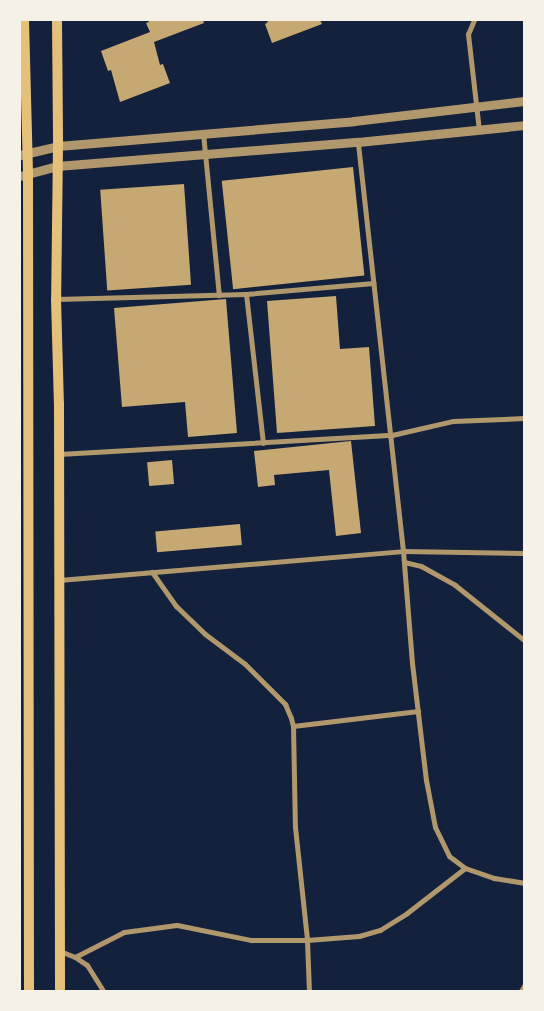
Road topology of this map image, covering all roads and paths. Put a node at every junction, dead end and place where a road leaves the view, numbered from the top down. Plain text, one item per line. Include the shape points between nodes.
1 (24, 20) edge
2 (57, 20) edge
3 (474, 20) edge
4 (524, 101) edge
5 (476, 107) junction
6 (524, 125) edge
7 (479, 130) junction
8 (203, 133) junction
9 (358, 142) junction
10 (58, 146) junction
11 (23, 154) edge
12 (205, 154) junction
13 (58, 166) junction
14 (24, 175) edge
15 (374, 283) junction
16 (246, 294) junction
17 (220, 295) junction
18 (56, 299) junction
19 (524, 418) edge
20 (392, 435) junction
21 (263, 443) junction
22 (59, 454) junction
23 (403, 551) junction
24 (524, 554) edge
25 (404, 562) junction
26 (152, 572) junction
27 (59, 580) junction
28 (524, 640) edge
29 (418, 711) junction
30 (293, 726) junction
31 (465, 868) junction
32 (524, 882) edge
33 (307, 940) junction
34 (60, 951) junction
35 (75, 957) junction
36 (524, 986) edge
37 (29, 991) edge
38 (60, 991) edge
39 (103, 991) edge
40 (310, 991) edge
41 (521, 991) edge

1 - 11 main road
2 - 10 main road
3 - 5 street via 468,34
4 - 5 street
5 - 7 street
5 - 8 street
6 - 7 street
7 - 9 street
8 - 10 street
8 - 12 street
9 - 12 street
9 - 15 street
10 - 11 street
10 - 13 main road
11 - 14 main road
12 - 13 street
12 - 17 street
13 - 14 street
13 - 18 main road
14 - 37 main road
15 - 16 street
15 - 20 street
16 - 17 street
16 - 21 street
17 - 18 street
18 - 22 main road
19 - 20 street via 453,421
20 - 21 street
20 - 23 street
21 - 22 street
22 - 27 main road
23 - 24 street
23 - 25 street
23 - 26 street
25 - 28 street via 422,566 455,585
25 - 29 street
26 - 27 street
26 - 30 street via 176,606 245,664 285,704
27 - 34 main road
29 - 30 street
29 - 31 street via 435,827 449,856
30 - 33 street via 295,828
31 - 32 street via 494,878
31 - 33 street via 380,930 359,936
33 - 35 street via 251,940 177,925 124,932
33 - 40 street
34 - 35 street
34 - 38 main road
35 - 39 street via 87,965
36 - 41 street

